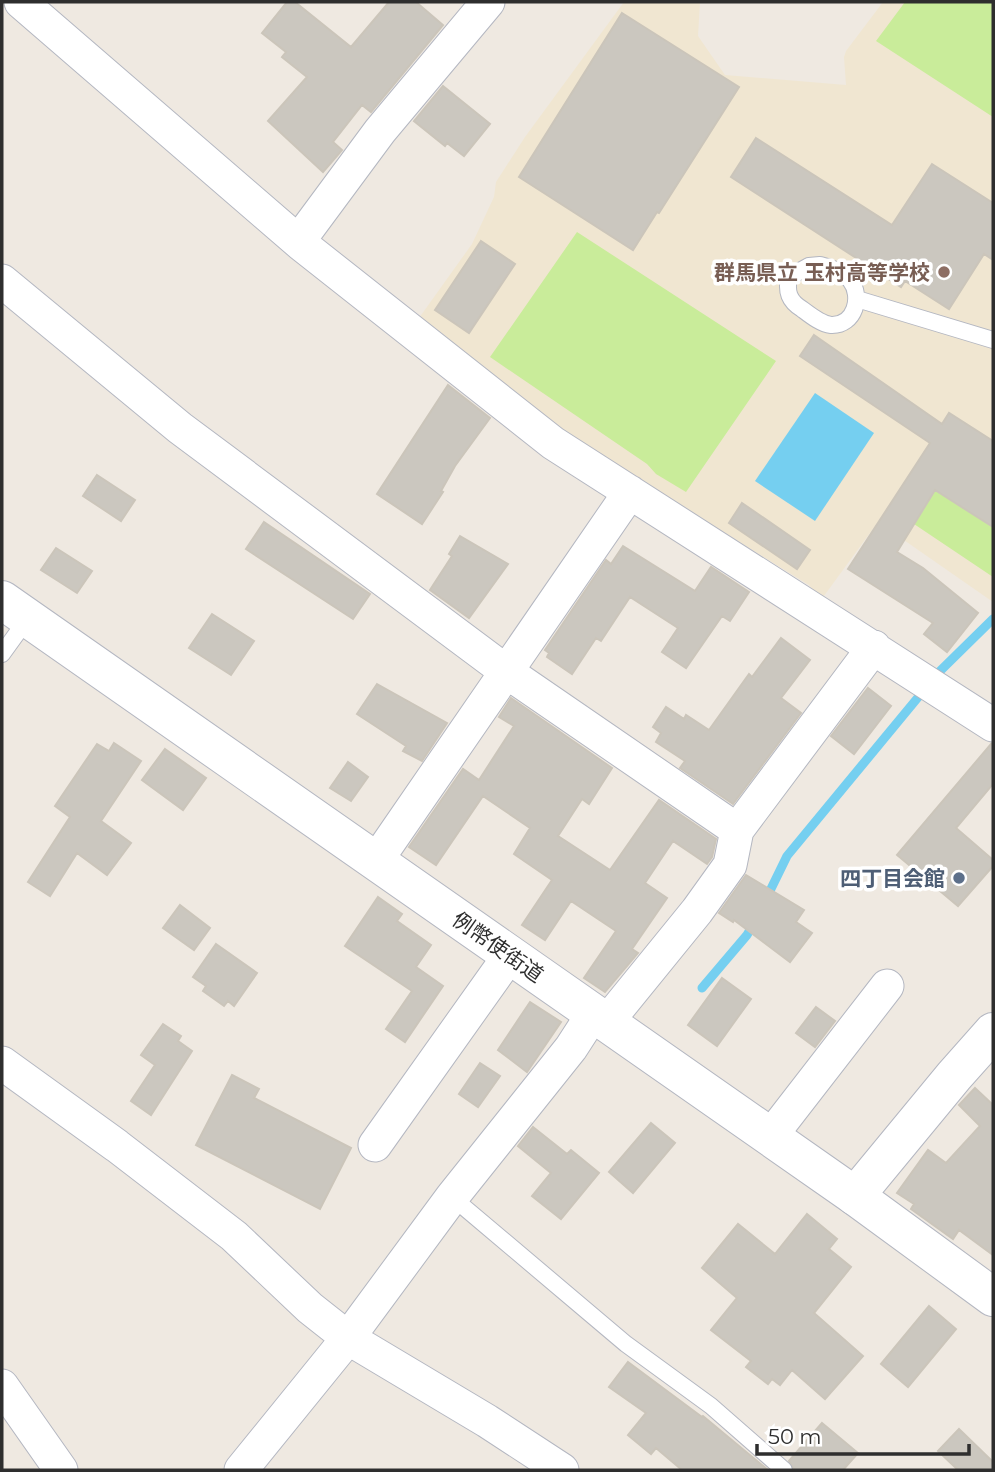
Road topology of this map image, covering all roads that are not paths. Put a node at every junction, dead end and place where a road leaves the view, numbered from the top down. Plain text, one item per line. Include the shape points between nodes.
1 (21, 2) edge
2 (488, 2) edge
3 (301, 244) junction
4 (2, 281) edge
5 (857, 299) junction
6 (993, 340) edge
7 (630, 492) junction
8 (15, 609) edge
9 (874, 647) junction
10 (2, 654) edge
11 (507, 672) junction
12 (993, 725) edge
13 (737, 830) junction
14 (376, 861) junction
15 (510, 955) junction
16 (887, 986) dead end
17 (599, 1018) junction
18 (993, 1032) edge
19 (2, 1063) edge
20 (770, 1137) junction
21 (374, 1145) dead end
22 (855, 1196) junction
23 (452, 1197) junction
24 (993, 1297) edge
25 (348, 1338) junction
26 (2, 1386) edge
27 (61, 1470) edge
28 (242, 1470) edge
29 (562, 1470) edge
30 (784, 1470) edge

1 - 3 street
2 - 3 street via 380,131
3 - 7 street via 553,443
4 - 11 street via 180,428
5 - 5 lane via 845,321 829,325 794,304 788,295 789,277 820,265 851,282
5 - 6 lane
7 - 9 street
7 - 11 street
8 - 10 lane
8 - 14 main road, 例幣使街道
9 - 12 street
9 - 13 street
11 - 13 street
11 - 14 street
13 - 17 street via 730,865 696,911
14 - 15 main road, 例幣使街道
15 - 17 main road, 例幣使街道
15 - 21 street
16 - 20 street
17 - 20 main road, 例幣使街道
17 - 23 street
18 - 22 main road
19 - 25 street via 234,1236
20 - 22 main road, 例幣使街道
22 - 24 main road, 例幣使街道
23 - 25 street
23 - 30 lane via 626,1345 710,1406
25 - 28 street
25 - 29 street
26 - 27 street

